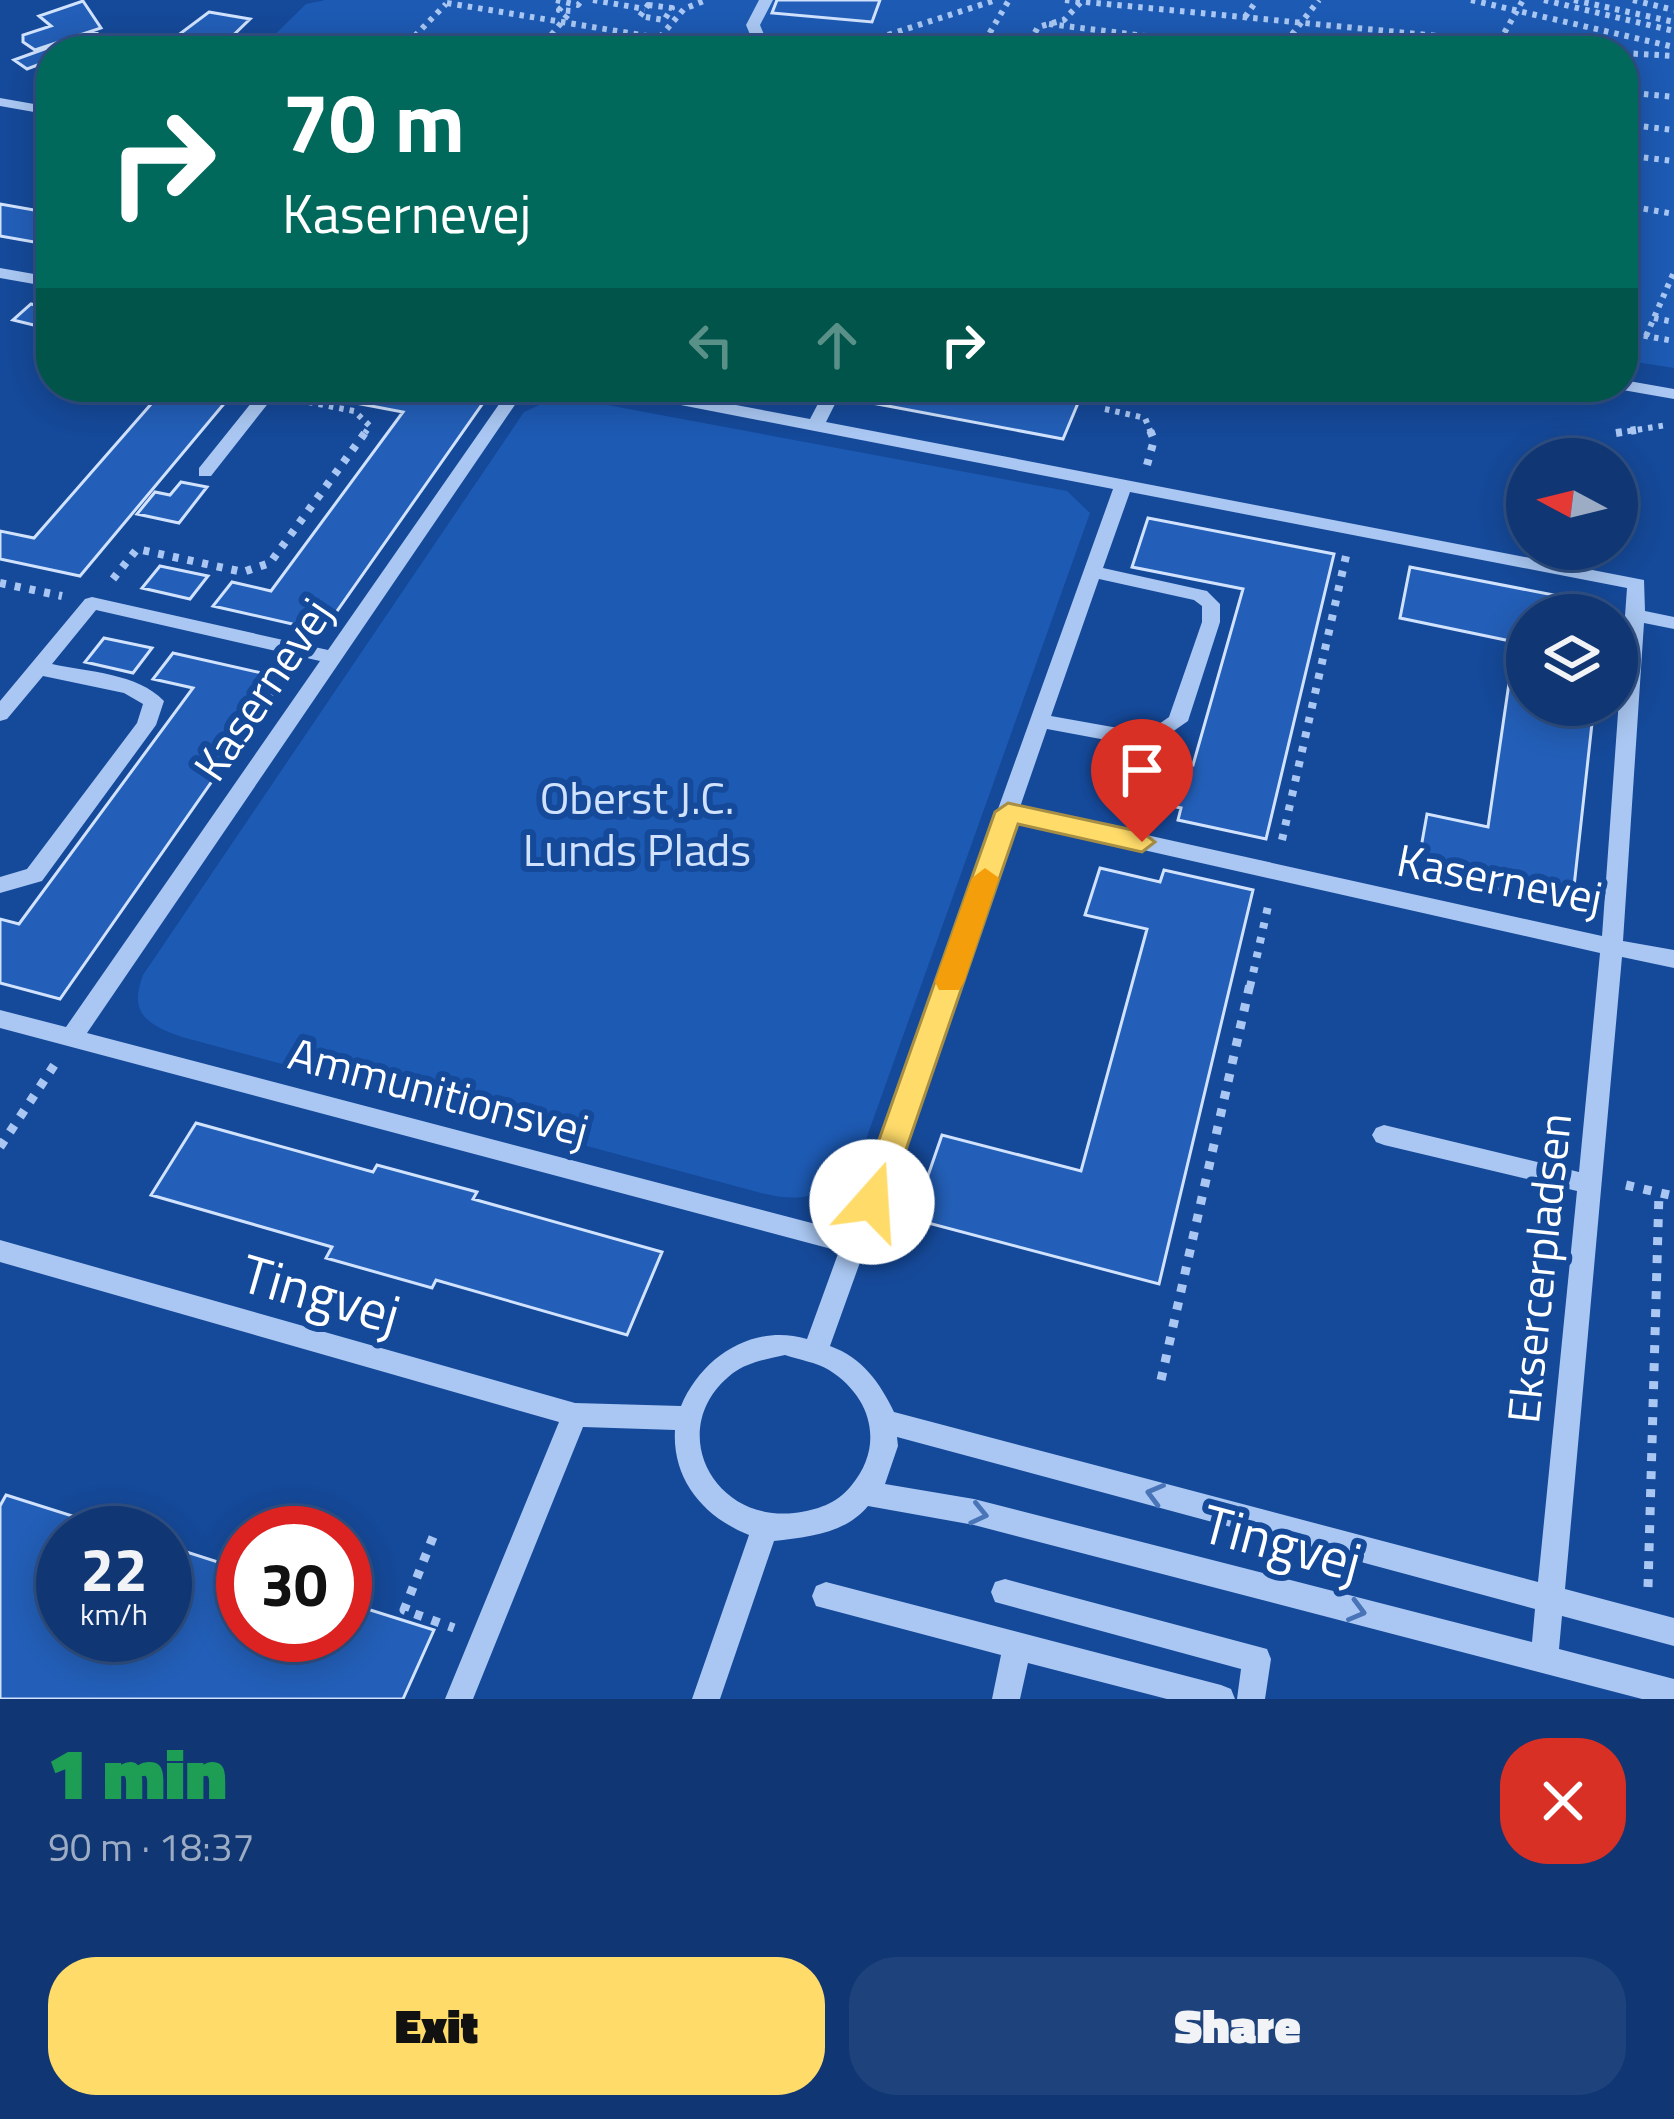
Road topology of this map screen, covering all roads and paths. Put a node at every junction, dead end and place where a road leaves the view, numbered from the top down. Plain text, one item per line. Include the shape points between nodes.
1 (556, 0) edge
2 (583, 0) edge
3 (593, 0) edge
4 (706, 0) edge
5 (766, 0) edge
6 (996, 0) edge
7 (1009, 0) edge
8 (1065, 0) edge
9 (1257, 0) edge
10 (1319, 0) edge
11 (1471, 0) edge
12 (1523, 0) edge
13 (1544, 0) edge
14 (1574, 0) edge
15 (1633, 0) edge
16 (1642, 1) edge
17 (450, 2) edge
18 (1082, 2) edge
19 (565, 3) junction
20 (1516, 10) junction
21 (1674, 10) edge
22 (677, 16) junction
23 (1244, 18) junction
24 (563, 22) junction
25 (1049, 24) junction
26 (1300, 24) junction
27 (1674, 30) edge
28 (415, 36) edge
29 (551, 36) edge
30 (647, 36) edge
31 (661, 36) edge
32 (758, 36) edge
33 (884, 36) edge
34 (988, 36) edge
35 (1033, 36) edge
36 (1145, 36) edge
37 (1291, 36) edge
38 (1402, 36) edge
39 (1501, 36) edge
40 (1617, 36) edge
41 (1638, 41) edge
42 (1672, 50) edge
43 (1638, 52) edge
44 (1638, 93) edge
45 (1674, 97) edge
46 (0, 102) edge
47 (36, 108) edge
48 (1638, 126) edge
49 (1674, 130) edge
50 (1638, 157) edge
51 (1674, 161) edge
52 (1638, 208) edge
53 (1674, 214) edge
54 (0, 273) edge
55 (1674, 274) edge
56 (36, 279) edge
57 (1662, 300) junction
58 (1674, 302) edge
59 (1654, 318) junction
60 (1674, 322) edge
61 (1638, 335) edge
62 (1646, 336) junction
63 (1674, 341) edge
64 (1638, 388) edge
65 (1674, 394) edge
66 (261, 402) edge
67 (316, 402) edge
68 (508, 402) edge
69 (694, 402) edge
70 (827, 402) tunnel mouth
71 (1105, 409) dead end
72 (1674, 424) edge
73 (816, 425) junction
74 (1616, 433) dead end
75 (205, 472) dead end
76 (1131, 488) junction
77 (1352, 530) junction
78 (1093, 572) junction
79 (0, 583) edge
80 (1635, 594) edge
81 (92, 603) junction
82 (1638, 616) edge
83 (1674, 623) edge
84 (330, 657) junction
85 (38, 668) junction
86 (0, 714) edge
87 (1040, 721) junction
88 (1627, 726) edge
89 (1008, 812) junction
90 (1275, 872) junction
91 (0, 885) edge
92 (1612, 947) junction
93 (1674, 959) edge
94 (0, 1019) edge
95 (72, 1037) junction
96 (1384, 1135) dead end
97 (0, 1147) edge
98 (1589, 1181) junction
99 (1660, 1192) junction
100 (1674, 1196) edge
101 (857, 1245) junction
102 (0, 1252) edge
103 (817, 1348) junction
104 (1161, 1380) dead end
105 (575, 1415) junction
106 (689, 1418) junction
107 (885, 1422) junction
108 (864, 1493) junction
109 (764, 1527) junction
110 (433, 1538) dead end
111 (1005, 1592) dead end
112 (826, 1596) dead end
113 (1548, 1600) junction
114 (1661, 1628) edge
115 (484, 1638) junction
116 (1017, 1646) junction
117 (1544, 1660) junction
118 (1674, 1694) edge
119 (459, 1699) edge
120 (706, 1699) edge
121 (1006, 1699) edge
122 (1221, 1699) edge
123 (1250, 1699) edge

1 - 19 path
2 - 19 path
3 - 22 path via 645,9 640,16
4 - 22 path
5 - 32 street via 753,25
6 - 33 path
7 - 34 path
8 - 18 path
9 - 23 path
10 - 26 path
11 - 20 path
12 - 20 path
13 - 27 path
14 - 27 path
15 - 16 path
16 - 21 path
17 - 24 path
17 - 28 path
18 - 23 path
18 - 25 path
19 - 24 path via 559,10 571,11
20 - 39 path
20 - 40 path
22 - 31 path
23 - 26 path
24 - 29 path
24 - 30 path
25 - 35 path
25 - 36 path
26 - 37 path
26 - 38 path
27 - 42 path
41 - 42 path
42 - 43 path
44 - 45 path
46 - 47 street
48 - 49 path
50 - 51 path
52 - 53 path
54 - 56 street
55 - 57 path
57 - 58 path
57 - 59 path
59 - 60 path
59 - 62 path
61 - 62 path
62 - 63 path
64 - 65 street
66 - 75 street
67 - 81 path via 354,411 370,426 269,563 242,572 137,550
68 - 84 street, Kasernevej
69 - 73 street
70 - 73 street
71 - 76 path via 1145,418 1154,440
72 - 74 path
73 - 76 street
76 - 77 street
76 - 78 street
77 - 80 street via 1636,584
77 - 90 path
78 - 87 street
78 - 87 street via 1200,595 1210,604 1178,721 1149,741
79 - 81 path
81 - 84 street
81 - 85 street
82 - 83 street
84 - 95 street, Kasernevej
85 - 86 street
85 - 91 street via 129,687 154,701 146,725 34,874
87 - 89 street
88 - 92 street, Kasernevej
89 - 90 street, Kasernevej
89 - 101 street
90 - 92 street, Kasernevej
90 - 104 path
92 - 93 street
92 - 98 street, Eksercerpladsen
94 - 95 street, Ammunitionsvej
95 - 97 path
95 - 101 street, Ammunitionsvej
96 - 98 street
98 - 99 path
98 - 113 street, Eksercerpladsen
99 - 100 path
99 - 114 path
101 - 103 street
102 - 105 street, Tingvej
103 - 106 street via 785,1344 723,1365
103 - 107 street via 862,1376
105 - 106 street, Tingvej
105 - 115 street
106 - 109 street via 687,1446 703,1486 735,1517
107 - 108 street via 878,1471
113 -> 107 street, Tingvej
108 - 109 street via 819,1523
108 -> 117 street, Tingvej via 974,1512
109 - 120 street
110 - 115 path via 404,1610
111 - 123 street via 1257,1659
112 - 116 street
113 - 114 street, Tingvej
113 - 117 street, Eksercerpladsen
115 - 119 street
116 - 121 street
116 - 122 street
117 - 118 street, Tingvej

